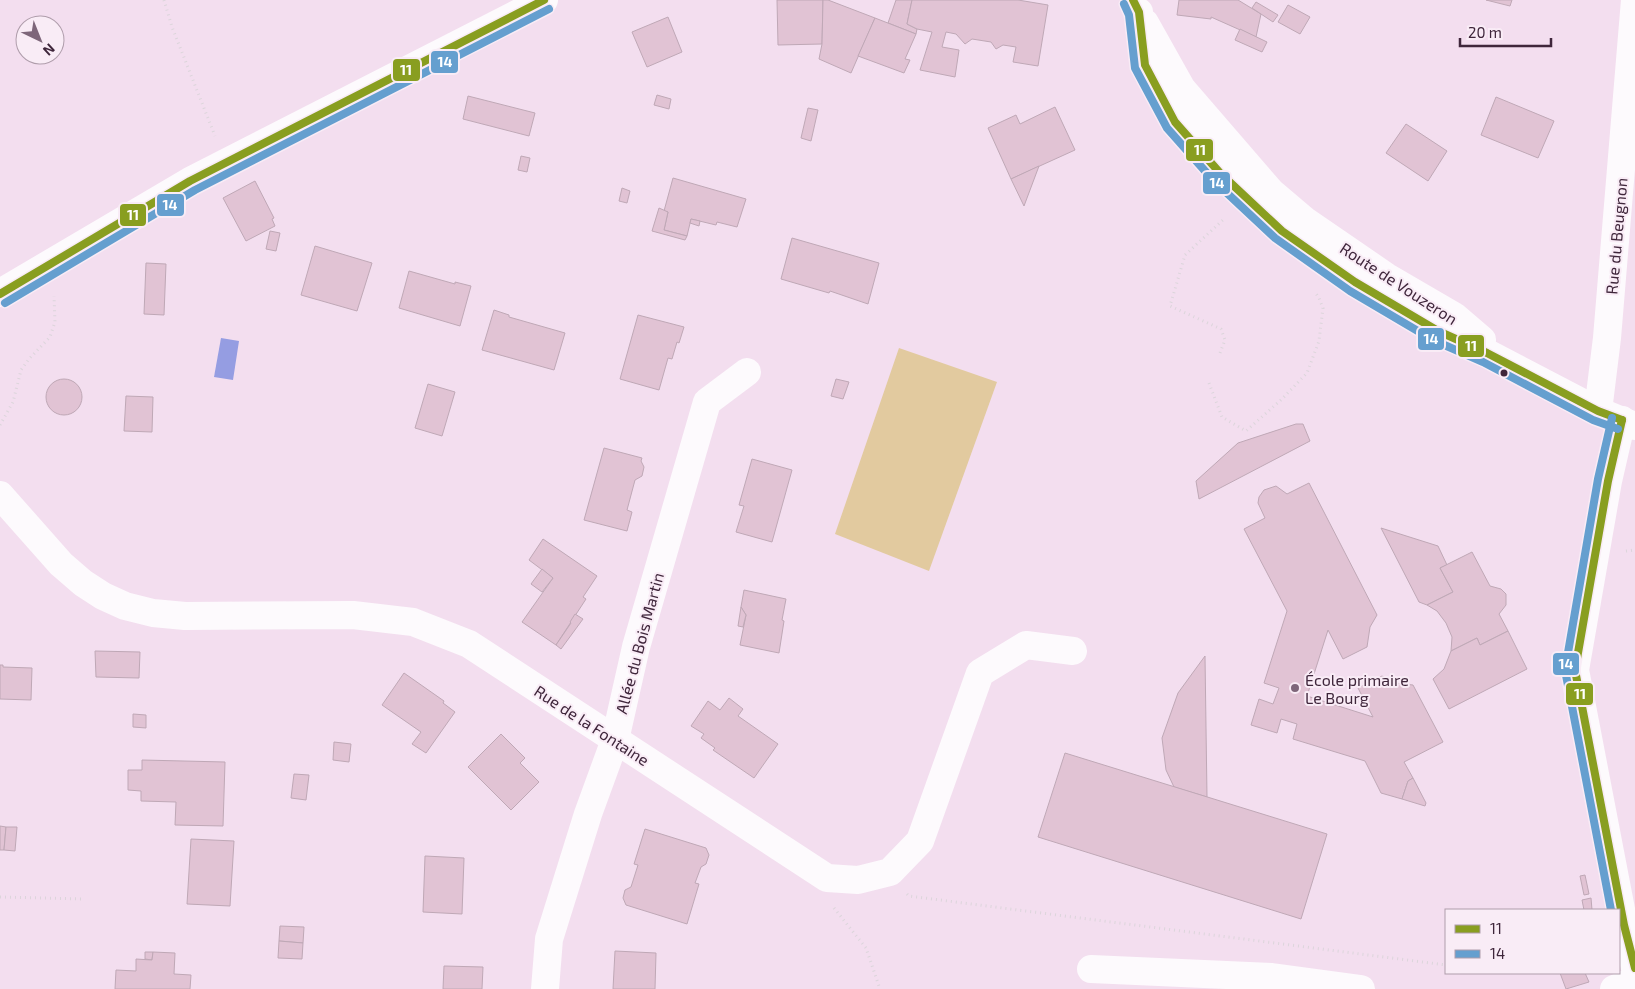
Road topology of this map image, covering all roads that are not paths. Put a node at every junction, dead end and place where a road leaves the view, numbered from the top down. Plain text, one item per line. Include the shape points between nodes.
1 (544, 0) edge
2 (1635, 0) edge
3 (1136, 6) edge
4 (0, 293) edge
5 (748, 372) dead end
6 (1618, 419) edge
7 (0, 496) edge
8 (1073, 651) dead end
9 (615, 740) junction
10 (1635, 968) edge
11 (1091, 969) dead end
12 (1129, 980) edge
13 (1635, 980) edge
14 (545, 989) edge
15 (1361, 989) edge
16 (1614, 989) edge

1 - 4 street via 190,181
2 - 6 street, Rue du Beugnon via 1608,338
3 - 6 street, Route de Vouzeron via 1182,89 1265,201 1282,231 1356,282 1438,330
5 - 9 street, Allée du Bois Martin via 707,402 636,647
6 - 10 street, Rue du Beugnon via 1575,670
7 - 9 street, Rue de la Fontaine via 61,564 96,592 125,606 186,616 353,615 413,622 469,644
8 - 9 street, Rue de la Fontaine via 1026,645 980,673 920,841 890,872 858,880 827,878
9 - 14 street, Allée du Bois Martin via 549,939
11 - 12 street
12 - 15 street via 1272,977
13 - 16 street

